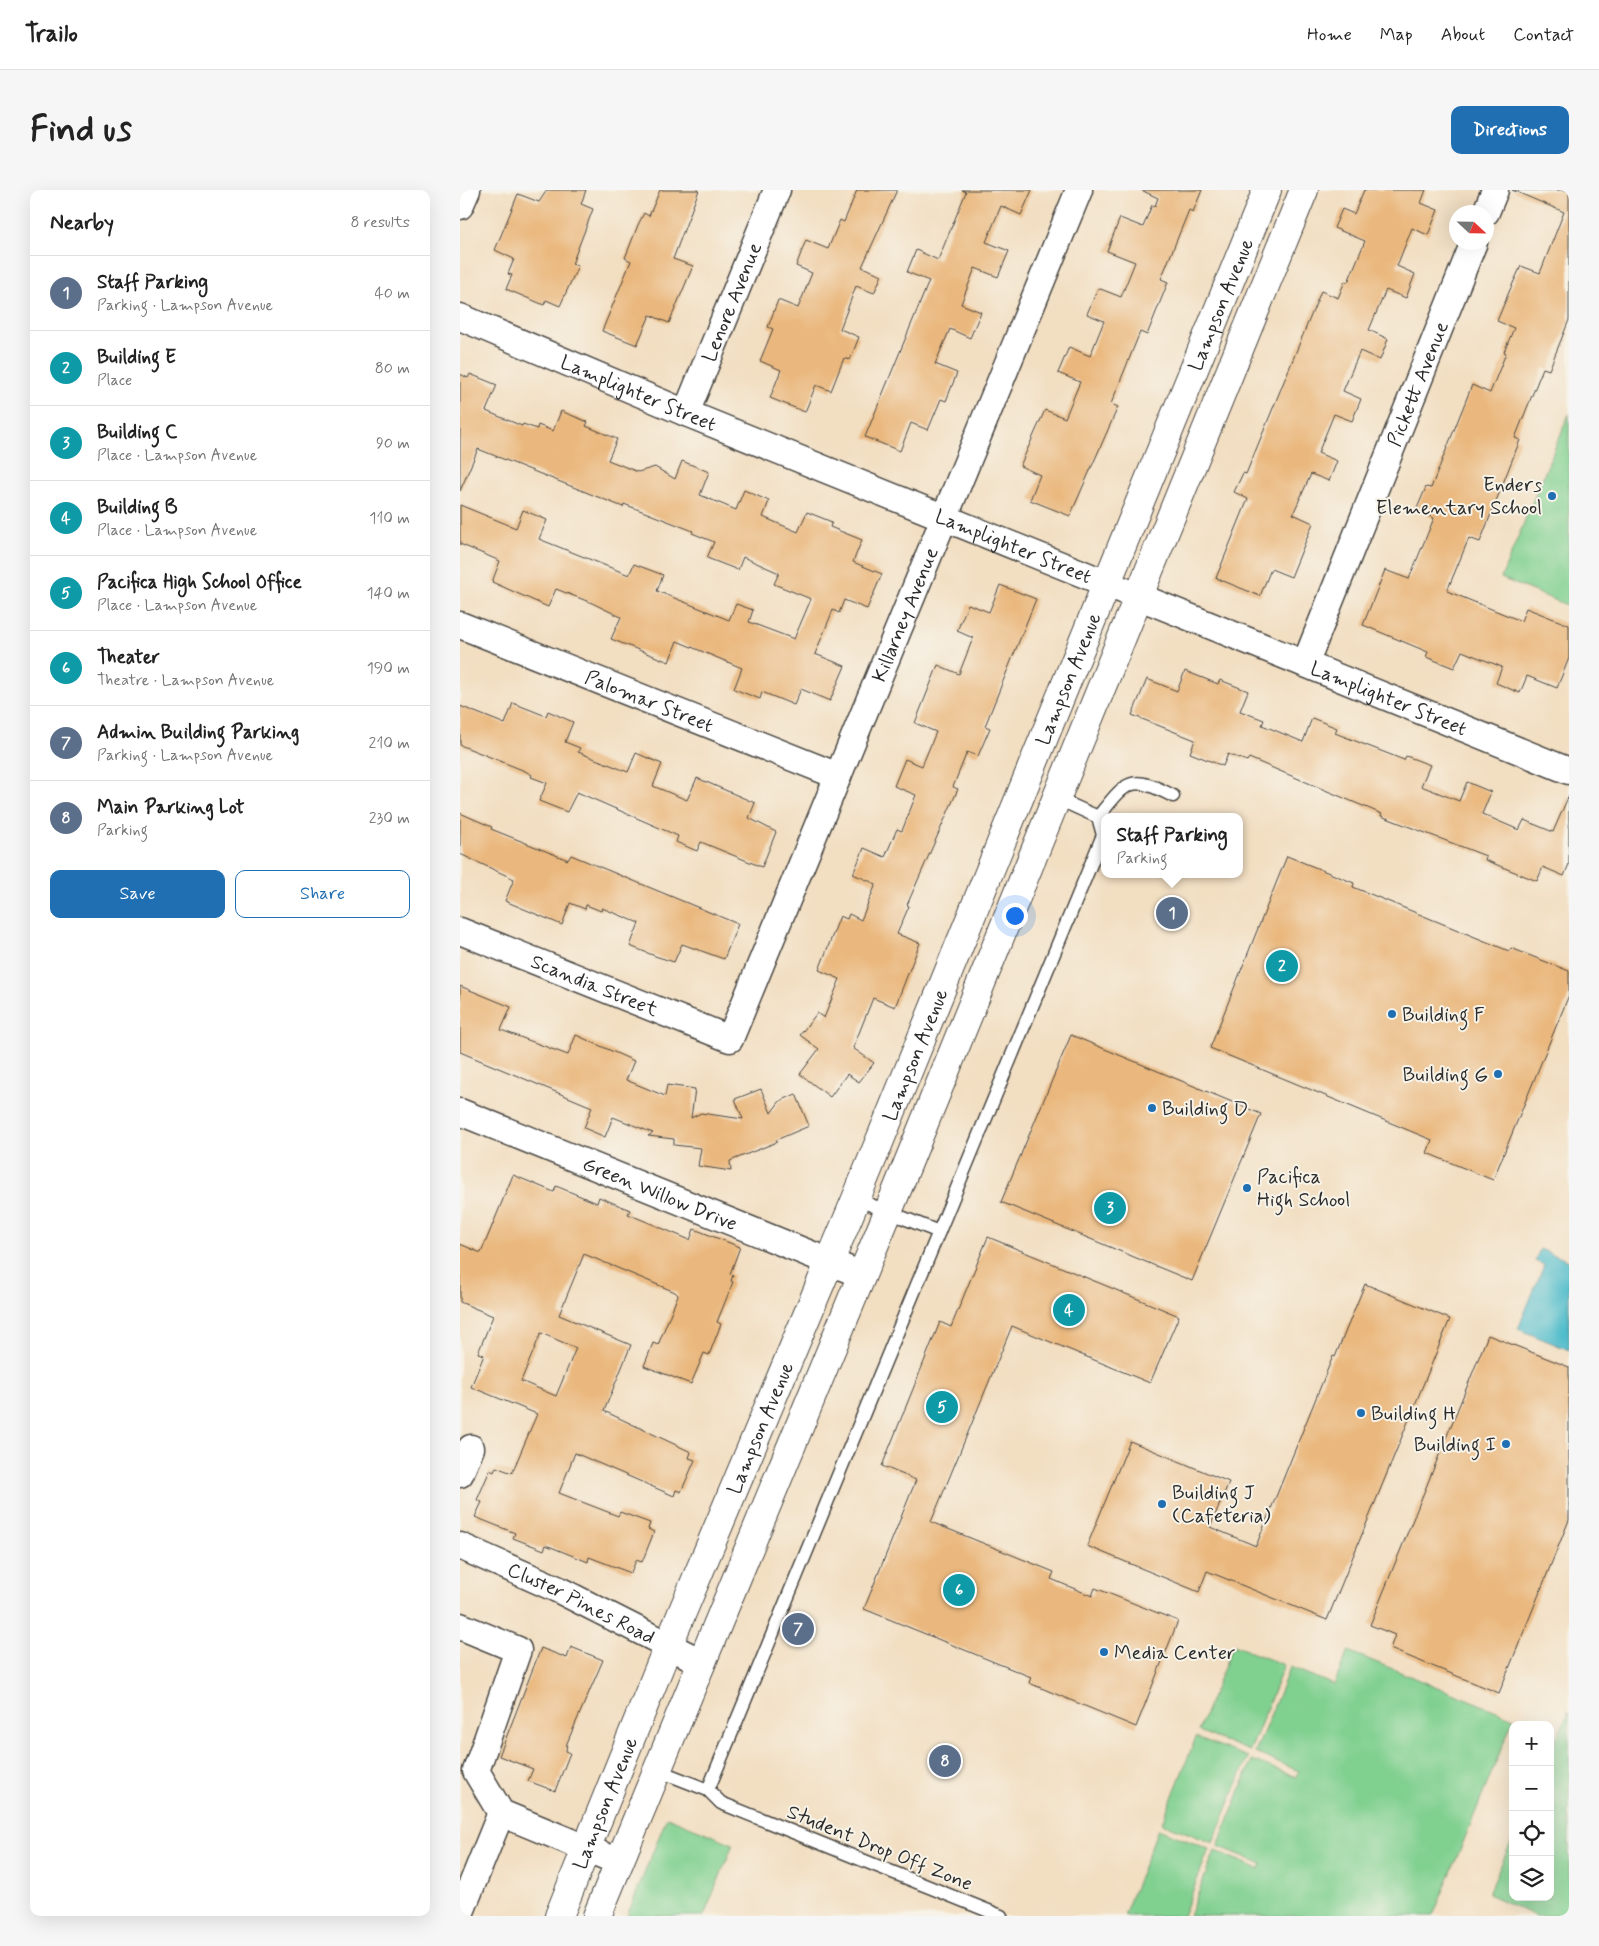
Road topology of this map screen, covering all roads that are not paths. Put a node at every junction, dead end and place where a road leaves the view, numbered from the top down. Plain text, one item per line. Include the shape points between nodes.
1 (467, 190) edge
2 (777, 190) edge
3 (1079, 190) edge
4 (1267, 190) edge
5 (1304, 190) edge
6 (1495, 190) edge
7 (1489, 205) edge
8 (460, 206) edge
9 (1471, 250) edge
10 (460, 317) edge
11 (686, 413) junction
12 (944, 518) junction
13 (1106, 583) junction
14 (1138, 596) junction
15 (460, 625) edge
16 (1305, 664) junction
17 (1569, 771) edge
18 (838, 776) junction
19 (1173, 796) dead end
20 (1056, 798) junction
21 (1101, 813) edge
22 (1101, 813) edge
23 (1098, 817) junction
24 (1101, 828) edge
25 (1101, 840) edge
26 (460, 931) edge
27 (730, 1039) joint
28 (460, 1112) edge
29 (856, 1199) junction
30 (888, 1212) junction
31 (939, 1232) junction
32 (830, 1262) junction
33 (862, 1275) junction
34 (471, 1448) dead end
35 (460, 1474) edge
36 (460, 1546) edge
37 (460, 1626) edge
38 (668, 1646) junction
39 (701, 1662) junction
40 (658, 1770) junction
41 (708, 1790) junction
42 (501, 1813) junction
43 (586, 1847) junction
44 (619, 1862) junction
45 (460, 1914) edge
46 (559, 1916) edge
47 (597, 1916) edge
48 (1001, 1916) edge

1 - 8 street
2 - 11 street, Lenore Avenue
3 - 12 street, Killarney Avenue
4 - 13 main road, Lampson Avenue
5 - 14 main road, Lampson Avenue
6 - 7 street
9 - 16 street, Pickett Avenue
10 - 11 street, Lamplighter Street
11 - 12 street, Lamplighter Street
12 - 13 street, Lamplighter Street
12 - 18 street, Killarney Avenue
13 - 14 street, Lamplighter Street
13 - 29 main road, Lampson Avenue
14 - 16 street, Lamplighter Street
14 - 20 main road, Lampson Avenue
15 - 18 street, Palomar Street
16 - 17 street, Lamplighter Street
18 - 27 street, Killarney Avenue
19 - 21 lane via 1149,784 1123,786
20 - 23 lane
20 - 30 main road, Lampson Avenue
22 - 23 lane
23 - 24 lane
25 - 31 lane
26 - 27 street, Scandia Street
28 - 32 street, Green Willow Drive
29 - 30 lane
29 - 32 main road, Lampson Avenue
30 - 31 lane
30 - 33 main road, Lampson Avenue
31 - 41 lane
32 - 33 street, Green Willow Drive
32 - 38 main road, Lampson Avenue
33 - 39 main road, Lampson Avenue
34 - 35 street
36 - 38 street, Cluster Pines Road via 557,1589
37 - 42 street via 518,1650 476,1770
38 - 39 street, Cluster Pines Road
38 - 43 main road, Lampson Avenue
39 - 40 main road, Lampson Avenue
40 - 41 lane, Student Drop Off Zone
40 - 44 main road, Lampson Avenue
41 - 48 lane, Student Drop Off Zone via 721,1803
42 - 43 street
42 - 45 street
43 - 44 street
43 - 46 main road, Lampson Avenue
44 - 47 main road, Lampson Avenue

